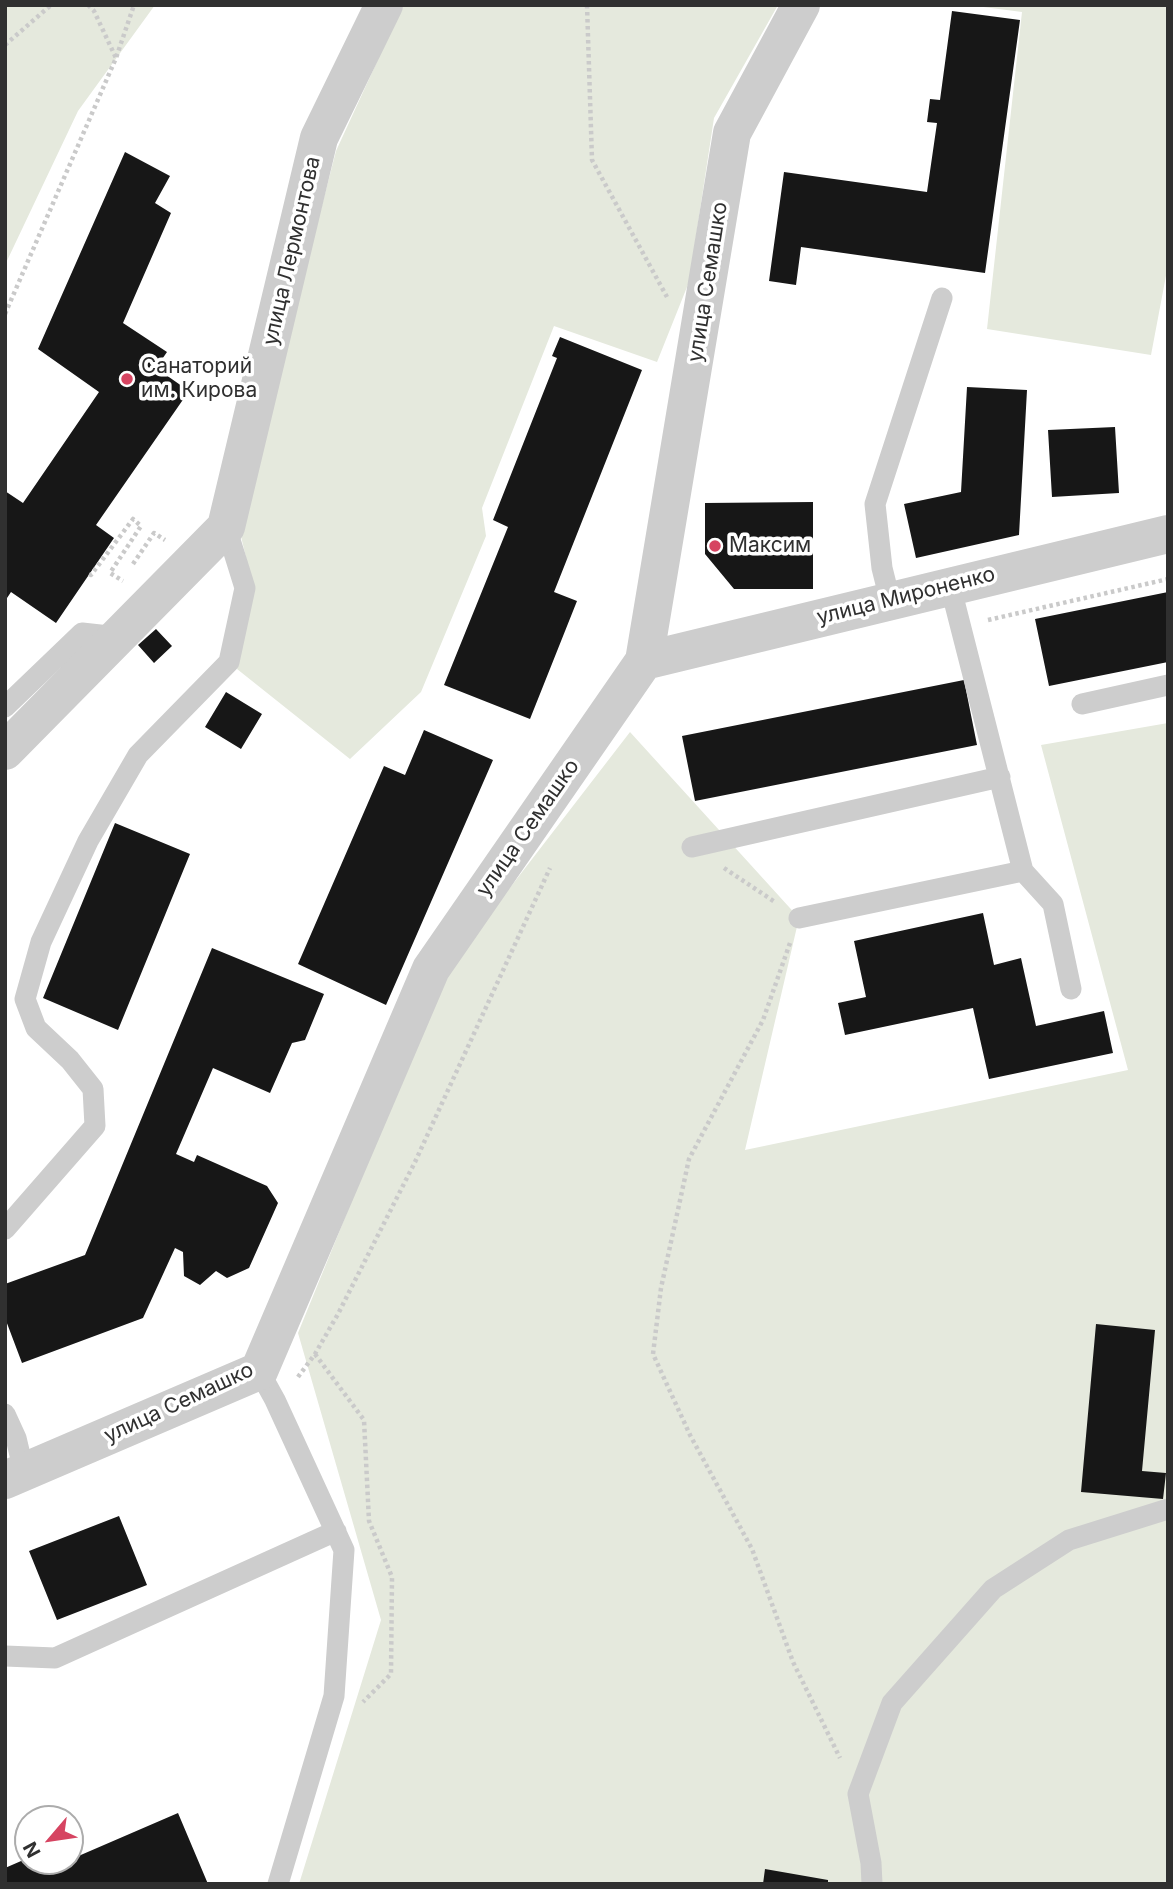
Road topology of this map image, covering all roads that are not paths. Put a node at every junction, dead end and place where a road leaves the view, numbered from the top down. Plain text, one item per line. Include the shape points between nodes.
1 (384, 5) edge
2 (801, 5) edge
3 (942, 298) dead end
4 (226, 527) junction
5 (1168, 534) edge
6 (950, 585) junction
7 (890, 600) junction
8 (118, 637) junction
9 (644, 660) junction
10 (1168, 685) edge
11 (1082, 704) dead end
12 (5, 707) edge
13 (5, 751) edge
14 (1000, 777) junction
15 (692, 846) road end
16 (1023, 871) junction
17 (799, 918) road end
18 (1071, 989) dead end
19 (5, 1229) edge
20 (267, 1385) junction
21 (5, 1414) edge
22 (14, 1476) edge
23 (1168, 1509) edge
24 (336, 1531) junction
25 (5, 1656) edge
26 (278, 1884) edge
27 (872, 1884) edge

1 - 4 street, улица Лермонтова via 319,138
2 - 9 street, улица Семашко via 732,133
3 - 7 lane via 875,504
4 - 8 street
4 - 19 lane via 245,587 229,662 138,755 89,841 41,942 25,999 36,1028 93,1088 95,1126
5 - 6 street, улица Мироненко
6 - 7 street, улица Мироненко
6 - 14 lane
7 - 9 street, улица Мироненко
8 - 12 lane via 82,633
8 - 13 street
9 - 20 street, улица Семашко via 431,969
10 - 11 lane
14 - 15 lane
14 - 16 lane
16 - 17 lane
16 - 18 lane via 1053,904
20 - 22 street, улица Семашко
20 - 24 lane
21 - 22 lane via 16,1438
23 - 27 lane via 1069,1540 993,1590 892,1703 858,1794
24 - 25 lane via 55,1658
24 - 26 lane via 344,1550 334,1696

